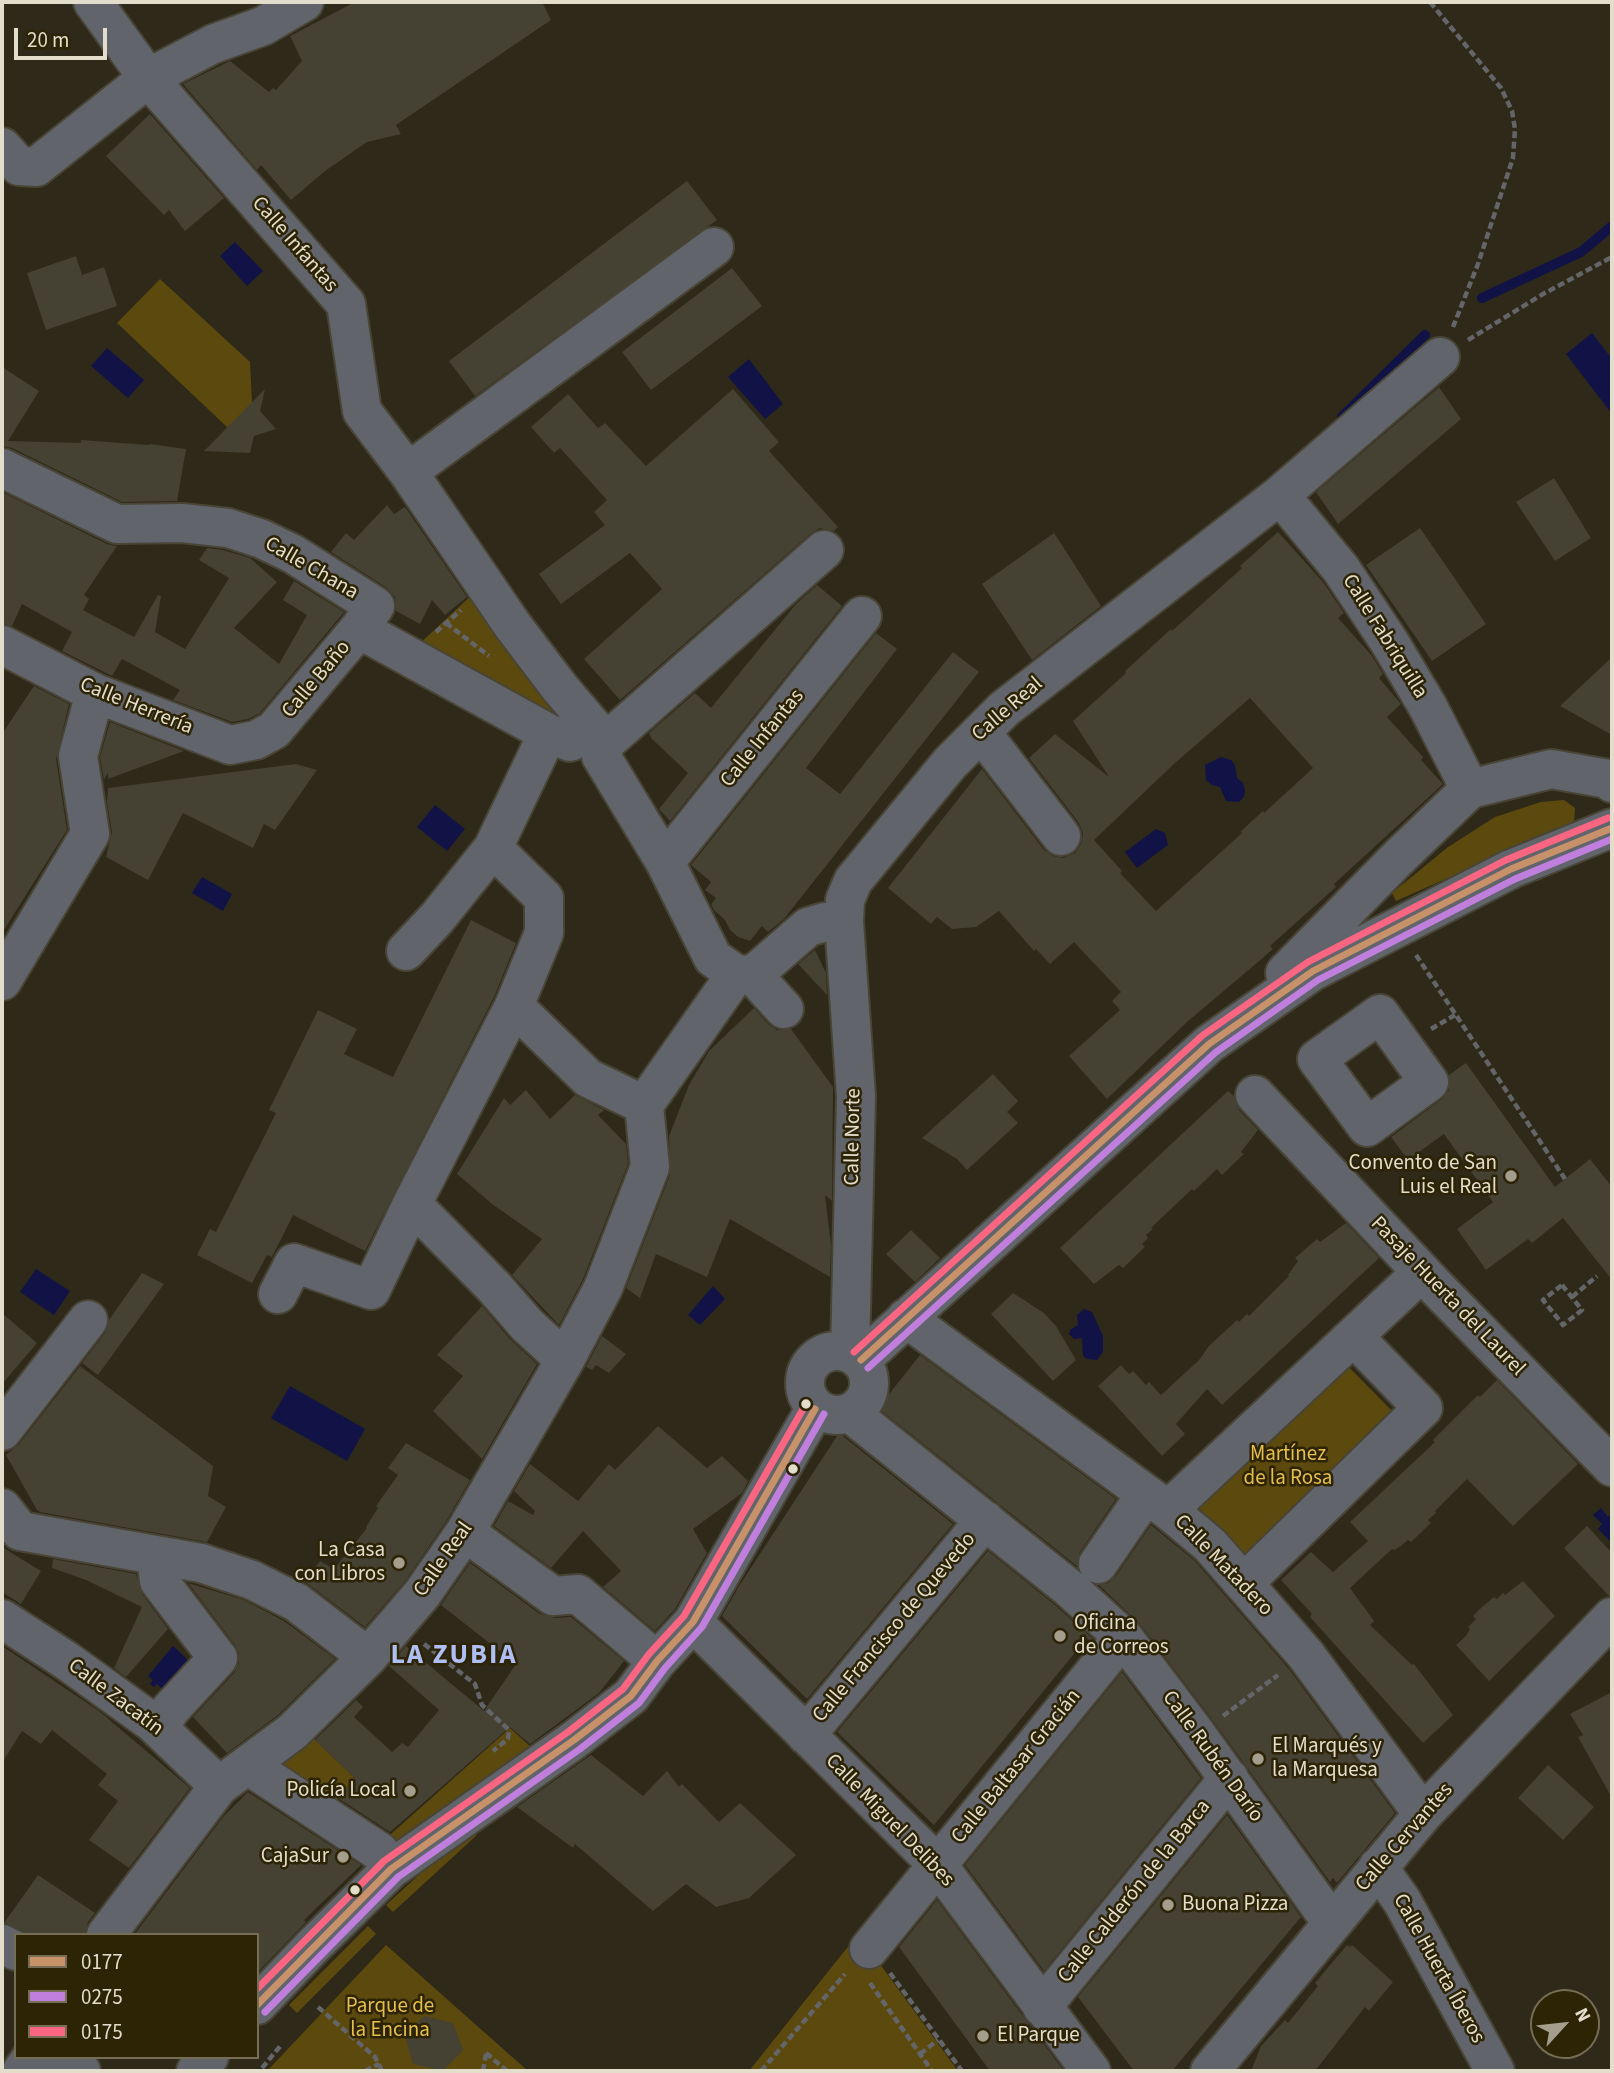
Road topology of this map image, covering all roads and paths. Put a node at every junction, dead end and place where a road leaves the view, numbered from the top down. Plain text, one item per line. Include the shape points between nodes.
1 (93, 2) edge
2 (304, 2) edge
3 (1430, 2) edge
4 (148, 78) junction
5 (2, 147) edge
6 (714, 247) dead end
7 (1612, 257) edge
8 (1440, 357) junction
9 (2, 468) edge
10 (408, 472) junction
11 (1280, 495) junction
12 (824, 550) dead end
13 (486, 588) junction
14 (862, 616) dead end
15 (359, 629) junction
16 (2, 645) edge
17 (410, 656) junction
18 (95, 693) junction
19 (274, 730) joint
20 (981, 732) junction
21 (548, 733) junction
22 (603, 749) junction
23 (1612, 783) edge
24 (1470, 789) junction
25 (1612, 828) edge
26 (1061, 836) dead end
27 (493, 848) junction
28 (664, 862) junction
29 (844, 922) junction
30 (405, 951) dead end
31 (1416, 955) dead end
32 (744, 974) junction
33 (2, 981) edge
34 (514, 1006) junction
35 (784, 1009) dead end
36 (1231, 1028) junction
37 (1255, 1095) dead end
38 (645, 1105) junction
39 (1565, 1179) dead end
40 (412, 1204) junction
41 (1422, 1272) junction
42 (1597, 1276) dead end
43 (278, 1294) dead end
44 (1572, 1297) junction
45 (906, 1318) junction
46 (88, 1320) dead end
47 (1354, 1337) junction
48 (856, 1357) junction
49 (565, 1360) junction
50 (812, 1415) junction
51 (2, 1431) edge
52 (1612, 1466) edge
53 (1157, 1502) junction
54 (2, 1507) edge
55 (985, 1520) junction
56 (466, 1532) junction
57 (156, 1557) junction
58 (1098, 1564) dead end
59 (1244, 1583) junction
60 (2, 1619) edge
61 (693, 1622) junction
62 (397, 1623) junction
63 (1610, 1625) edge
64 (1124, 1637) junction
65 (1306, 1655) junction
66 (368, 1657) junction
67 (657, 1661) junction
68 (159, 1729) junction
69 (806, 1735) junction
70 (1197, 1735) junction
71 (488, 1756) dead end
72 (234, 1776) junction
73 (1228, 1778) junction
74 (1423, 1814) junction
75 (937, 1864) junction
76 (1378, 1867) junction
77 (391, 1869) junction
78 (1332, 1923) junction
79 (108, 1933) edge
80 (864, 1953) junction
81 (259, 2003) edge
82 (317, 2007) dead end
83 (1042, 2007) junction
84 (939, 2039) junction
85 (282, 2044) dead end
86 (920, 2054) junction
87 (64, 2059) edge
88 (379, 2064) junction
89 (262, 2068) dead end
90 (81, 2071) edge
91 (365, 2071) edge
92 (382, 2071) edge
93 (484, 2071) edge
94 (507, 2071) edge
95 (761, 2071) edge
96 (932, 2071) edge
97 (962, 2071) edge
98 (1091, 2071) edge
99 (1210, 2071) edge
100 (1495, 2071) edge

1 - 4 street, Calle Infantas
2 - 4 street via 263,26 213,44
3 - 8 path via 1501,88 1516,129 1513,158 1487,237
4 - 5 street via 36,167 19,166
4 - 10 street, Calle Infantas via 346,304 362,411
6 - 10 street
7 - 8 path
8 - 11 street, Calle Real
9 - 15 street, Calle Chana via 117,524 182,523 228,528 262,539 375,606
10 - 13 street, Calle Infantas
11 - 20 street, Calle Real via 1004,709
11 - 24 street, Calle Fabriquilla via 1341,569 1390,643
12 - 22 street
13 - 17 path
13 - 22 street, Calle Infantas
14 - 28 street, Calle Infantas
15 - 17 street, Calle Chana
15 - 19 street, Calle Baño
16 - 18 street, Calle Herrería
17 - 21 street, Calle Chana
18 - 19 street, Calle Herrería via 230,745 256,740
18 - 33 street via 78,756 90,834
20 - 26 street
20 - 29 street, Calle Real via 853,881 845,900
21 - 22 street, Calle Chana
21 - 27 street
22 - 28 street, Calle Infantas
23 - 24 street via 1551,769
24 - 36 street
25 - 36 street via 1511,869 1313,971
27 - 30 street via 438,918
27 - 34 street via 544,898 544,933
28 - 32 street, Calle Infantas via 713,958
29 - 32 street via 808,927
29 - 48 street, Calle Norte via 856,1096
31 - 39 path
32 - 35 street, Calle Infantas
32 - 38 street
34 - 38 street via 588,1078
34 - 40 street
36 - 45 street
37 - 41 street, Pasaje Huerta del Laurel
38 - 49 street, Calle Real via 650,1167 604,1288
40 - 43 street via 371,1290 294,1264
40 - 49 street
41 - 47 street
41 - 52 street, Pasaje Huerta del Laurel
42 - 44 path
44 - 44 path via 1582,1310 1563,1325 1543,1300 1562,1285
45 - 48 street
45 - 53 street, Calle Matadero
46 - 51 street
47 - 53 street
47 - 59 street via 1423,1408
48 - 50 street via 870,1379 866,1399
48 - 50 street via 831,1350 815,1358 805,1374
49 - 56 street, Calle Real
50 - 55 street, Calle Rubén Darío
50 - 61 street
53 - 58 street
53 - 59 street, Calle Matadero via 1210,1545
54 - 57 street via 20,1531
55 - 64 street, Calle Rubén Darío
55 - 69 street, Calle Francisco de Quevedo
56 - 62 street, Calle Real
56 - 67 street via 553,1596 578,1594
57 - 66 street via 201,1563 252,1580 296,1602
57 - 68 street via 159,1581 218,1658 170,1710
59 - 65 street, Calle Matadero
60 - 68 street, Calle Zacatín
61 - 67 street
61 - 69 street, Calle Miguel Delibes
62 - 66 street, Calle Real
62 - 71 path via 475,1684 482,1705 509,1730 508,1738
63 - 74 street, Calle Cervantes
64 - 70 street, Calle Rubén Darío
64 - 75 street, Calle Baltasar Gracián
65 - 70 path
65 - 74 street, Calle Matadero
66 - 72 street, Calle Real via 292,1731
67 - 77 street via 631,1696 584,1733
68 - 72 street, Calle Zacatín
69 - 75 street, Calle Miguel Delibes
70 - 73 street, Calle Rubén Darío
72 - 77 street, Calle Zacatín via 380,1852
72 - 79 street, Calle Real
73 - 78 street, Calle Rubén Darío
73 - 83 street, Calle Calderón de la Barca
74 - 76 street, Calle Cervantes
75 - 80 street, Calle Baltasar Gracián
75 - 83 street, Calle Miguel Delibes
76 - 78 street, Calle Cervantes
76 - 100 street, Calle Huerta Íberos via 1402,1901
77 - 81 street
78 - 99 street, Calle Cervantes
80 - 84 path
80 - 86 path
80 - 95 path
82 - 88 path
83 - 98 street, Calle Miguel Delibes
84 - 86 path
84 - 97 path
85 - 89 path
86 - 96 path
87 - 90 street
88 - 91 path
88 - 92 path
93 - 94 path via 486,2053

